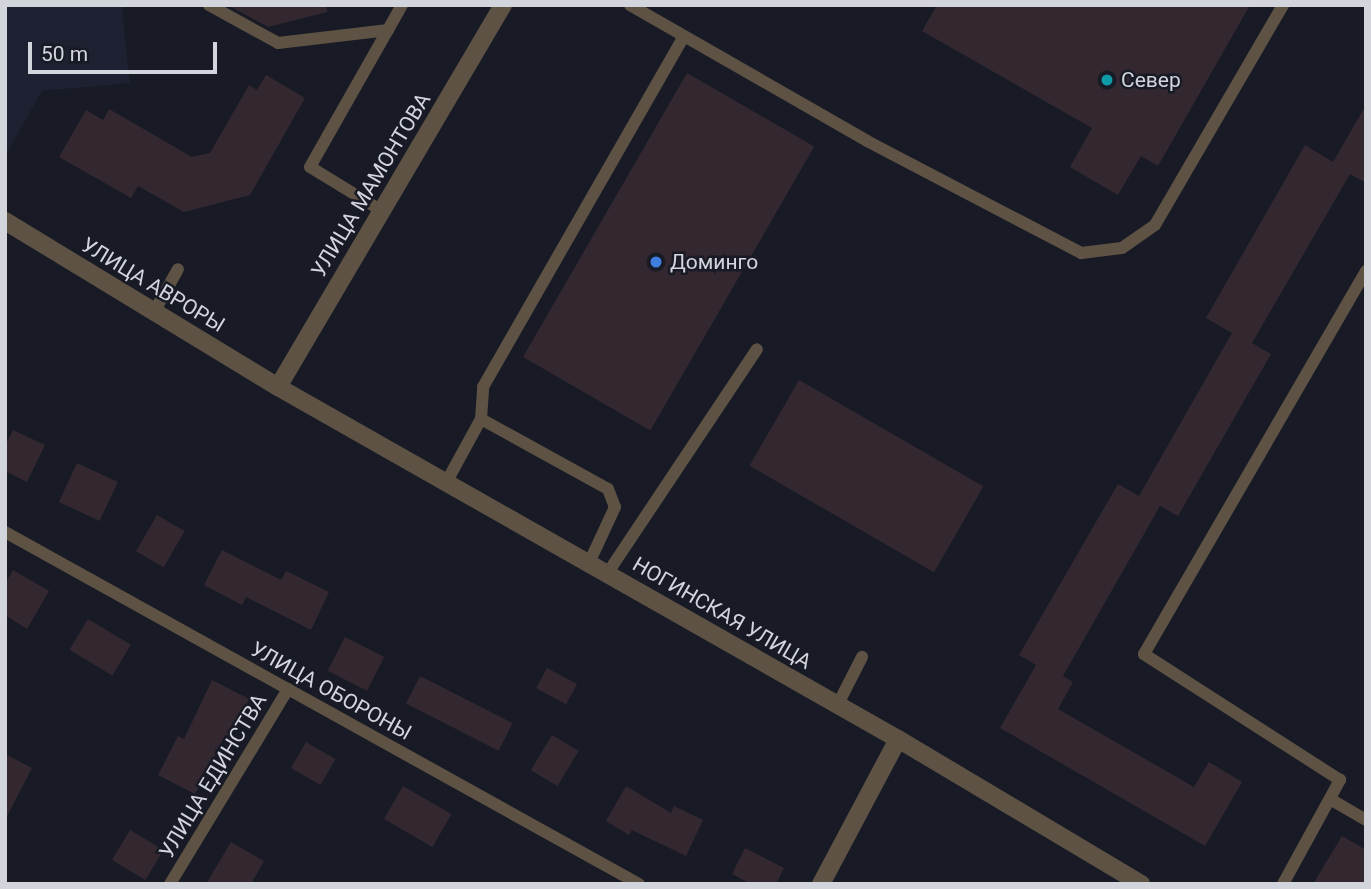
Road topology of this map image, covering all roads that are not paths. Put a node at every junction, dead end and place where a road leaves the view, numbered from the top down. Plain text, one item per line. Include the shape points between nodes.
1 (209, 5) edge
2 (402, 5) edge
3 (503, 5) edge
4 (630, 5) edge
5 (1283, 5) edge
6 (388, 30) junction
7 (684, 36) junction
8 (382, 211) junction
9 (5, 221) edge
10 (178, 269) dead end
11 (1366, 271) edge
12 (154, 312) junction
13 (757, 349) dead end
14 (278, 387) junction
15 (481, 419) junction
16 (447, 481) junction
17 (5, 532) edge
18 (589, 563) junction
19 (607, 574) junction
20 (862, 657) dead end
21 (288, 689) junction
22 (838, 704) junction
23 (898, 738) junction
24 (1330, 799) junction
25 (1366, 820) edge
26 (170, 884) edge
27 (639, 884) edge
28 (821, 884) edge
29 (1140, 884) edge
30 (1283, 884) edge

1 - 6 lane via 278,43
2 - 6 lane
3 - 8 street, УЛИЦА МАМОНТОВА
4 - 7 lane
5 - 7 lane via 1155,225 1122,247 1081,253 867,141
6 - 8 lane via 310,167
7 - 15 lane via 483,387
8 - 14 street, УЛИЦА МАМОНТОВА
9 - 12 street, УЛИЦА АВРОРЫ
10 - 12 lane
11 - 24 lane via 1144,654 1340,780
12 - 14 street, УЛИЦА АВРОРЫ
13 - 19 lane
14 - 16 street, НОГИНСКАЯ УЛИЦА
15 - 16 lane
15 - 18 lane via 608,489 615,508
16 - 18 street, НОГИНСКАЯ УЛИЦА
17 - 21 lane, УЛИЦА ОБОРОНЫ
18 - 19 street, НОГИНСКАЯ УЛИЦА
19 - 22 street, НОГИНСКАЯ УЛИЦА
20 - 22 lane
21 - 26 lane, УЛИЦА ЕДИНСТВА
21 - 27 lane, УЛИЦА ОБОРОНЫ
22 - 23 street, НОГИНСКАЯ УЛИЦА
23 - 28 street
23 - 29 street, НОГИНСКАЯ УЛИЦА
24 - 25 lane
24 - 30 lane

